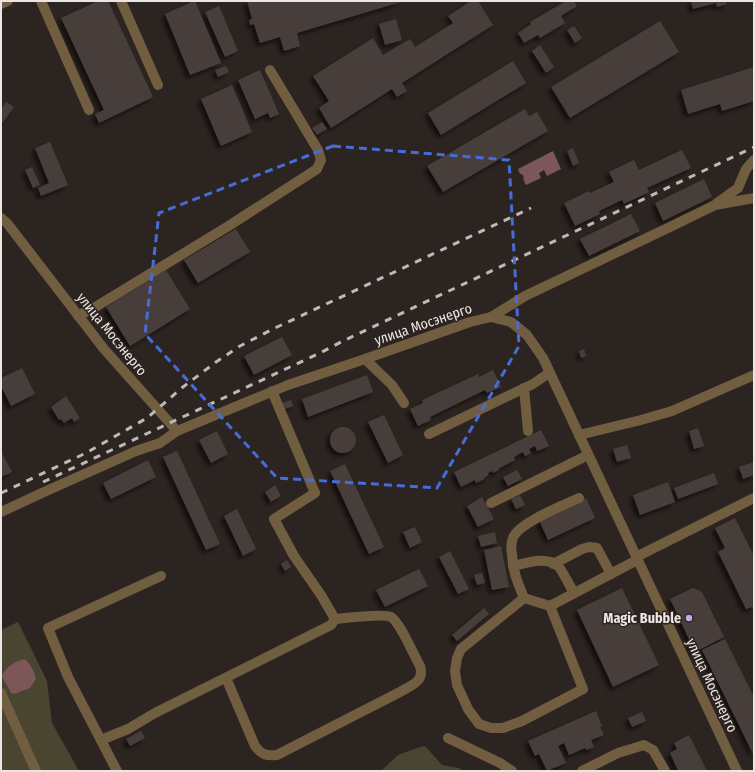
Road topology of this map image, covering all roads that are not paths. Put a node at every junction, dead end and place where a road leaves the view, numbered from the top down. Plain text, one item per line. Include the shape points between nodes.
1 (8, 1) edge
2 (41, 1) edge
3 (121, 1) edge
4 (1, 4) edge
5 (270, 70) dead end
6 (158, 85) dead end
7 (89, 110) dead end
8 (754, 160) edge
9 (754, 198) edge
10 (715, 205) junction
11 (1, 218) edge
12 (78, 316) junction
13 (491, 317) junction
14 (365, 359) junction
15 (549, 373) junction
16 (754, 375) edge
17 (524, 388) junction
18 (272, 392) junction
19 (404, 403) dead end
20 (176, 431) junction
21 (528, 431) dead end
22 (429, 434) dead end
23 (579, 435) junction
24 (588, 455) junction
25 (579, 498) dead end
26 (754, 498) edge
27 (491, 503) dead end
28 (1, 512) edge
29 (637, 559) junction
30 (553, 564) junction
31 (513, 566) junction
32 (611, 574) junction
33 (161, 576) dead end
34 (574, 593) junction
35 (524, 598) junction
36 (550, 606) junction
37 (335, 619) junction
38 (226, 678) junction
39 (1, 692) edge
40 (448, 738) dead end
41 (101, 740) junction
42 (600, 767) edge
43 (36, 771) edge
44 (117, 771) edge
45 (512, 771) edge
46 (582, 771) edge
47 (665, 771) edge
48 (737, 771) edge

1 - 4 street
2 - 7 street
3 - 6 street
5 - 12 street via 318,150 321,160 317,169 227,227
8 - 10 street via 746,169 738,188
9 - 10 street
10 - 13 street via 525,296
11 - 12 street, улица Мосэнерго
12 - 20 street, улица Мосэнерго
13 - 14 street, улица Мосэнерго
13 - 15 street, улица Мосэнерго via 511,322 527,335
14 - 18 street, улица Мосэнерго
14 - 19 street via 392,385
15 - 17 street
15 - 23 street, улица Мосэнерго
16 - 23 street via 672,412
17 - 21 street
17 - 22 street
18 - 20 street, улица Мосэнерго
18 - 37 street via 315,494 274,519 294,556
20 - 28 street via 160,443 136,451
23 - 24 street, улица Мосэнерго
24 - 27 street
24 - 29 street, улица Мосэнерго
25 - 31 street via 519,530 513,538 511,548
26 - 29 street
29 - 32 street
29 - 48 street, улица Мосэнерго
30 - 31 street via 539,560
30 - 32 street via 582,549 597,548
30 - 34 street via 558,567
31 - 35 street
32 - 34 street
33 - 41 street via 48,628 68,677
34 - 36 street
35 - 36 street
35 - 36 street via 461,649 457,658 457,685 468,709 479,724 503,728 522,721 583,689
37 - 38 street via 331,625
37 - 38 street via 383,615 391,617 398,623 420,666 421,678 386,699 277,755 268,756 255,746
38 - 41 street via 128,729
39 - 43 street
40 - 45 street
41 - 44 street
42 - 46 street
42 - 47 street via 618,753 644,745 653,750

